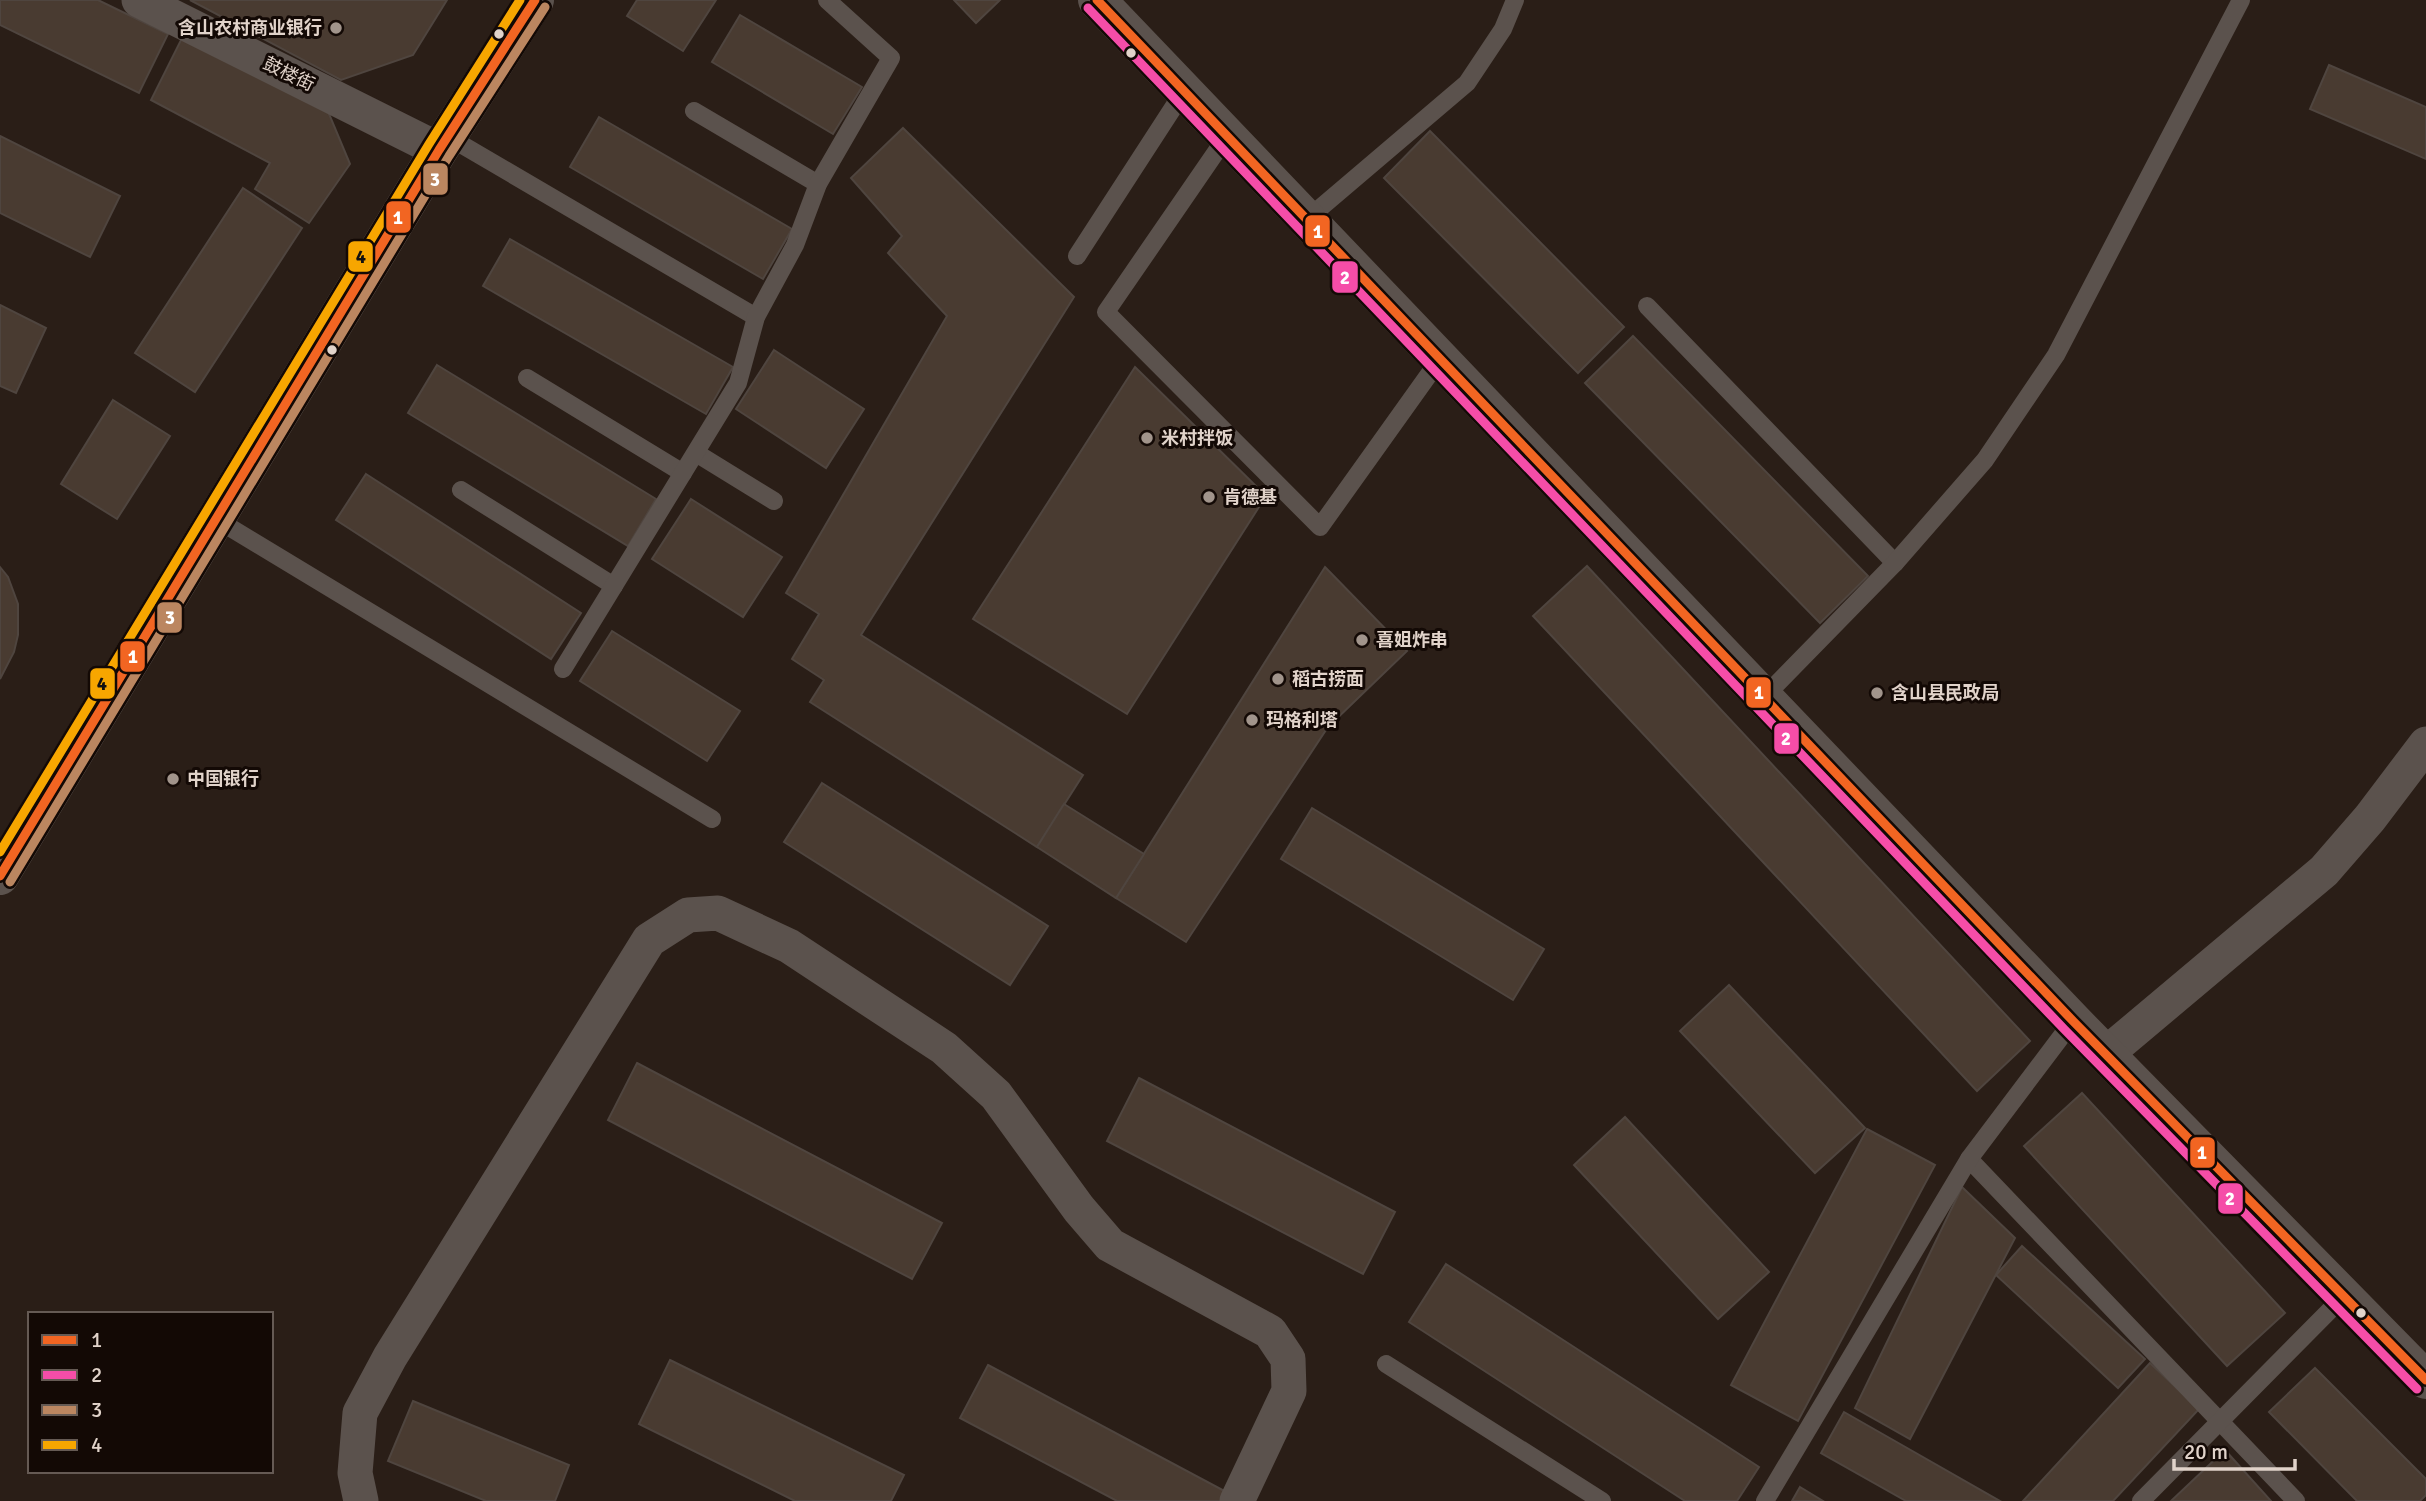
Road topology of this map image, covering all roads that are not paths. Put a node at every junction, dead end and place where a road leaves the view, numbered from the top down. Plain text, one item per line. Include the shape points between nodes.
1 (139, 0) edge
2 (535, 0) edge
3 (827, 0) edge
4 (1097, 0) edge
5 (1515, 0) edge
6 (2241, 0) edge
7 (1184, 91) junction
8 (694, 111) dead end
9 (1227, 136) junction
10 (443, 143) junction
11 (818, 184) junction
12 (1306, 220) junction
13 (1077, 256) dead end
14 (1647, 306) dead end
15 (756, 317) junction
16 (1440, 359) junction
17 (527, 378) dead end
18 (696, 453) junction
19 (683, 473) junction
20 (461, 490) dead end
21 (774, 501) dead end
22 (216, 519) junction
23 (1895, 563) junction
24 (614, 586) junction
25 (563, 669) dead end
26 (1764, 697) junction
27 (2426, 744) edge
28 (712, 819) dead end
29 (0, 876) edge
30 (2073, 1021) junction
31 (2106, 1054) junction
32 (1969, 1159) junction
33 (2344, 1296) junction
34 (1385, 1364) dead end
35 (2426, 1380) edge
36 (2219, 1423) junction
37 (361, 1501) edge
38 (1237, 1501) edge
39 (1602, 1501) edge
40 (1765, 1501) edge
41 (2141, 1501) edge
42 (2295, 1501) edge

1 - 10 street, 鼓楼街
2 - 10 main road
3 - 11 lane via 891,58
4 - 7 main road
5 - 12 lane via 1503,29 1467,83
6 - 23 lane via 2056,355 1985,460
7 - 9 main road
7 - 13 lane
8 - 11 lane
9 - 12 main road
9 - 16 lane via 1106,312 1320,527
10 - 15 lane
10 - 22 main road
11 - 15 lane via 795,245
12 - 16 main road
14 - 23 lane
15 - 18 lane via 738,383
16 - 26 main road
17 - 19 lane
18 - 19 lane
18 - 21 lane
19 - 24 lane
20 - 24 lane
22 - 28 lane
22 - 29 main road
23 - 26 lane
24 - 25 lane
26 - 30 main road
27 - 31 street via 2324,871
30 - 31 main road
30 - 32 lane
31 - 33 main road
32 - 36 lane
32 - 40 lane
33 - 35 main road
33 - 36 lane
34 - 39 lane
36 - 41 lane
36 - 42 lane
37 - 38 street via 355,1473 360,1413 390,1357 649,940 688,915 718,913 789,946 944,1048 996,1095 1110,1245 1270,1332 1288,1359 1289,1391

